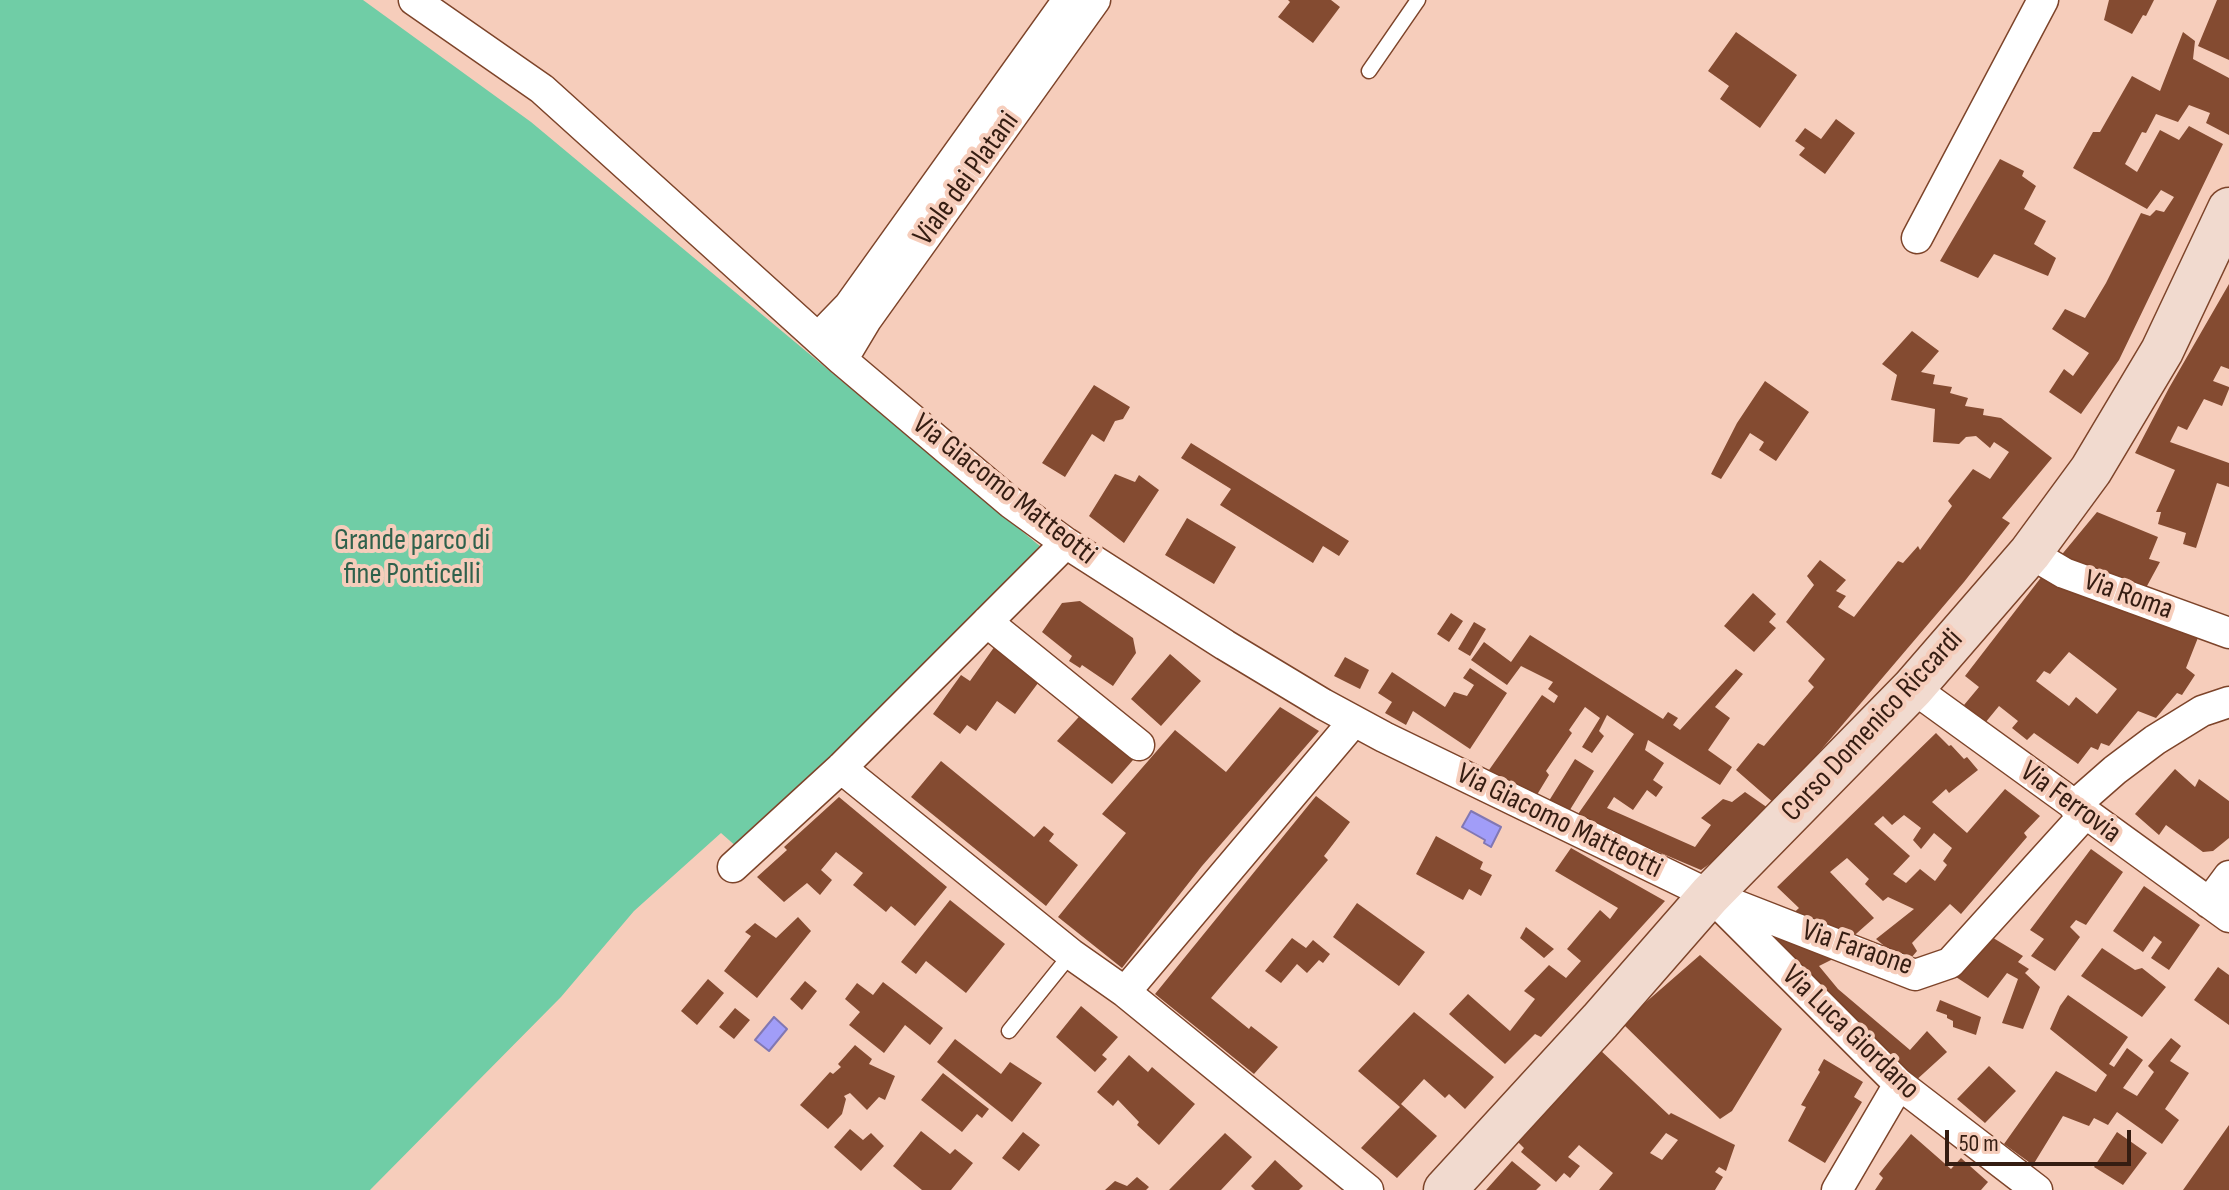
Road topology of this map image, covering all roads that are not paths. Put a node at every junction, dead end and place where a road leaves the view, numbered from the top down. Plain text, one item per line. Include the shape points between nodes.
1 (414, 0) edge
2 (1068, 0) edge
3 (1095, 0) edge
4 (1418, 0) edge
5 (2043, 0) edge
6 (1369, 71) dead end
7 (2229, 209) edge
8 (1917, 238) dead end
9 (818, 338) junction
10 (842, 360) junction
11 (1066, 543) junction
12 (2030, 553) junction
13 (987, 622) junction
14 (2229, 633) edge
15 (1913, 688) junction
16 (2229, 702) edge
17 (1354, 721) junction
18 (1139, 745) dead end
19 (841, 768) junction
20 (2080, 810) junction
21 (733, 867) dead end
22 (2229, 876) edge
23 (1710, 895) junction
24 (2219, 910) edge
25 (1071, 954) junction
26 (1125, 992) junction
27 (1009, 1031) dead end
28 (1899, 1084) junction
29 (1368, 1190) edge
30 (1445, 1190) edge
31 (1837, 1190) edge
32 (2037, 1190) edge

1 - 9 street, Via Giacomo Matteotti via 542,89
2 - 9 street, Viale dei Platani via 849,306
3 - 10 street, Viale dei Platani
4 - 6 lane
5 - 8 street
7 - 12 main road, Corso Domenico Riccardi via 2162,351 2091,470
9 - 10 street, Via Giacomo Matteotti
10 - 11 street, Via Giacomo Matteotti
11 - 13 street
11 - 17 street, Via Giacomo Matteotti
12 - 14 street, Via Roma via 2064,573
12 - 15 main road, Corso Domenico Riccardi
13 - 18 street
13 - 19 street
15 - 20 street, Via Ferrovia
15 - 23 main road, Corso Domenico Riccardi
16 - 20 street, Via Faraone via 2202,711 2155,740 2115,770
17 - 23 street, Via Giacomo Matteotti
17 - 26 street
19 - 21 street
19 - 25 street
20 - 23 street, Via Faraone via 1950,963 1915,975
20 - 24 street, Via Ferrovia
22 - 24 street
23 - 28 street, Via Luca Giordano
23 - 30 main road, Corso Domenico Riccardi
25 - 26 street
25 - 27 lane
26 - 29 street
28 - 31 street
28 - 32 street, Via Luca Giordano

